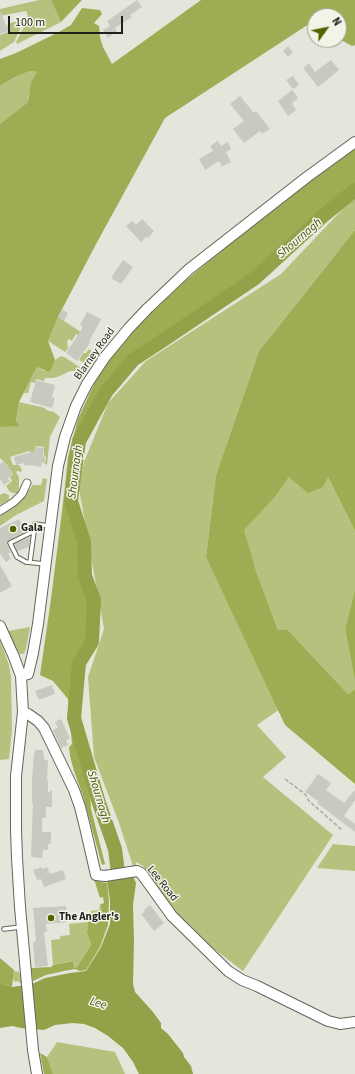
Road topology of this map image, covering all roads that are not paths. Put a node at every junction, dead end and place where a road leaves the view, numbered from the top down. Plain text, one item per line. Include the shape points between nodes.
1 (355, 142) edge
2 (27, 483) dead end
3 (0, 511) edge
4 (50, 526) junction
5 (34, 531) junction
6 (30, 562) junction
7 (46, 564) junction
8 (0, 626) edge
9 (21, 676) junction
10 (23, 712) junction
11 (22, 927) junction
12 (4, 929) dead end
13 (355, 1022) edge
14 (37, 1074) edge

1 - 4 main road, Blarney Road via 188,270 143,313 108,352 87,384 65,437 58,466
2 - 3 street via 22,494
4 - 5 lane via 35,524
4 - 7 main road, Blarney Road
5 - 6 lane
5 - 6 lane via 10,543 17,557
6 - 7 lane
7 - 9 main road, Blarney Road via 33,653 28,674
8 - 9 main road
9 - 10 main road
10 - 11 main road via 16,776 16,829
10 - 13 main road, Lee Road via 44,728 74,790 96,875 137,871 141,873 172,916 228,971 328,1022
11 - 12 lane
11 - 14 main road

